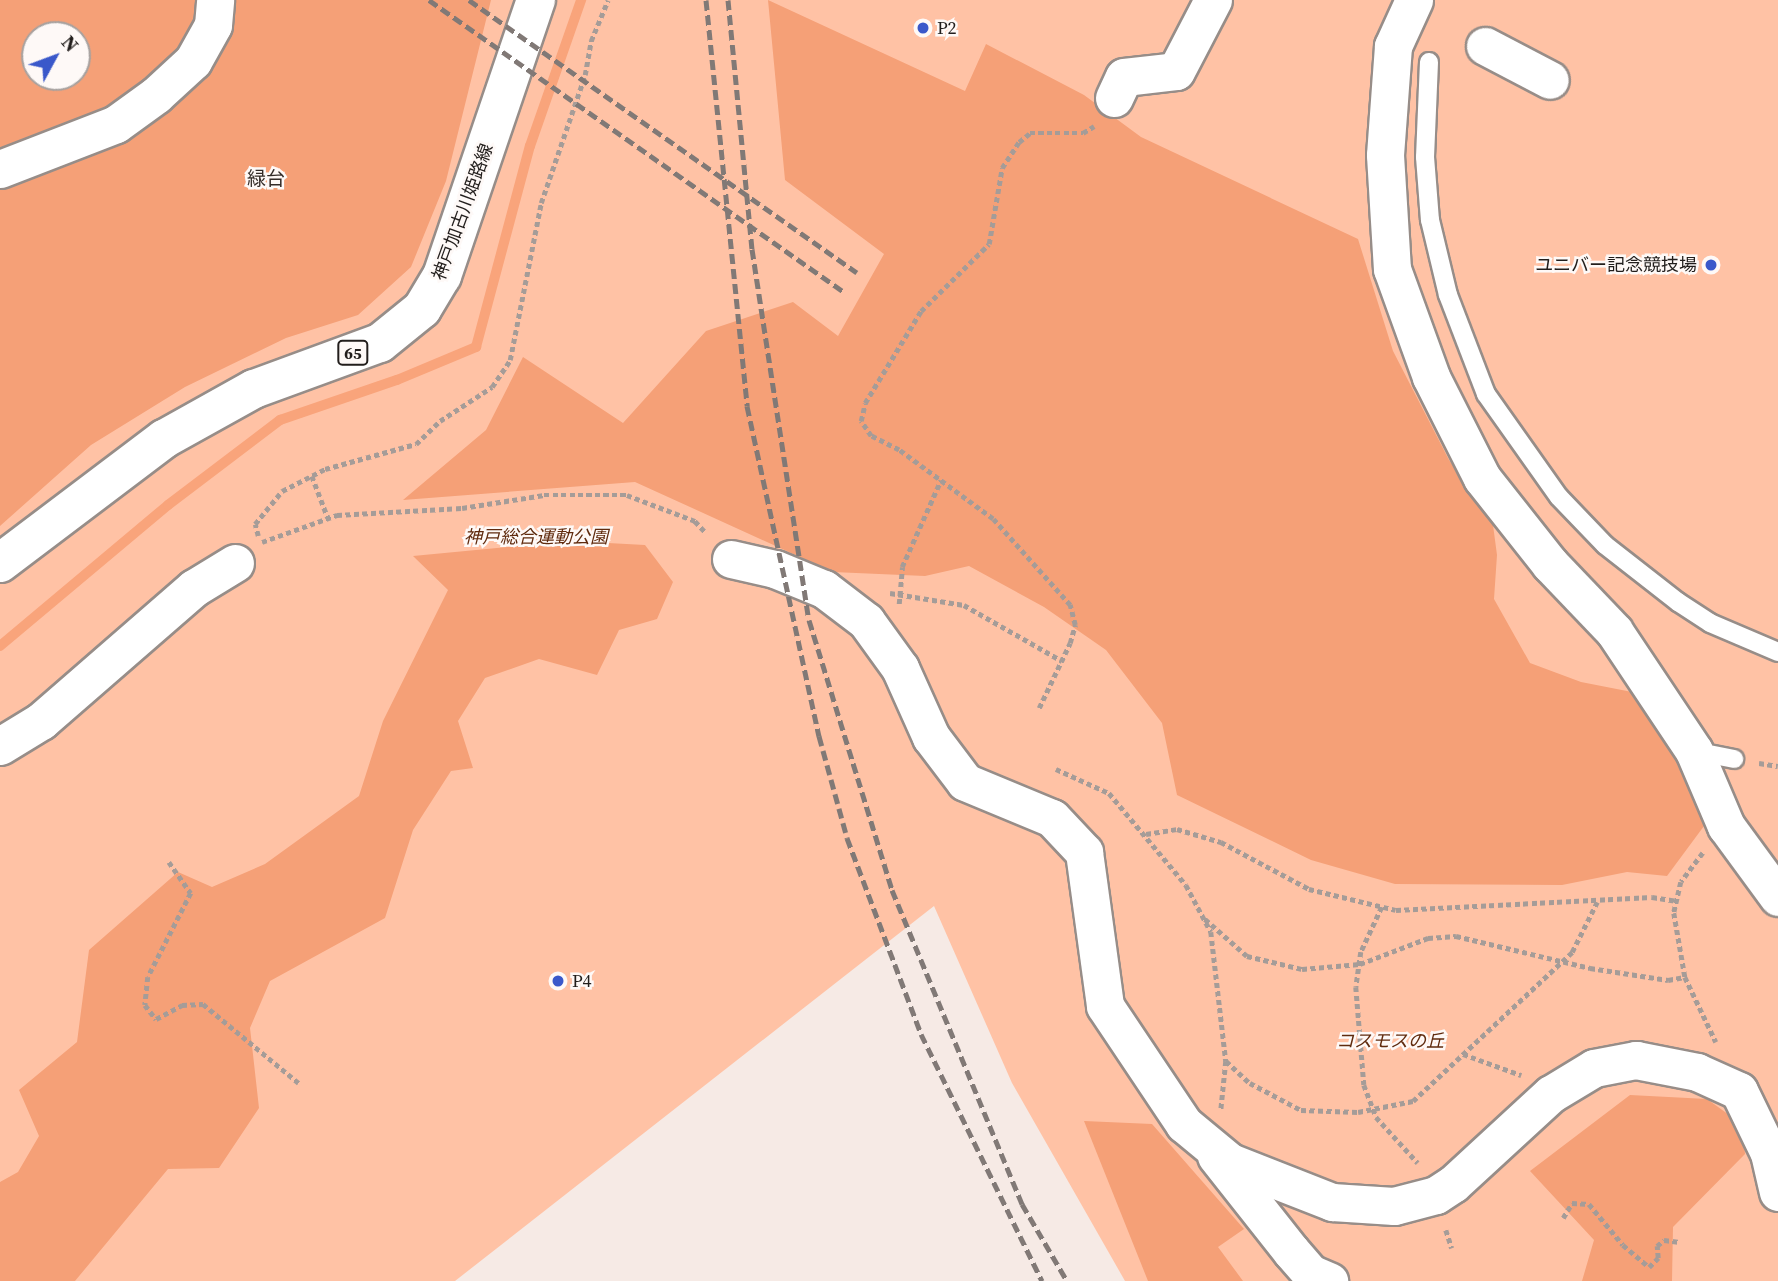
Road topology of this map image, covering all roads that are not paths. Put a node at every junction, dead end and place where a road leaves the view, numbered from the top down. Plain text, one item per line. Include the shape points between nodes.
1 (215, 0) edge
2 (536, 0) edge
3 (1213, 0) edge
4 (1414, 0) edge
5 (1485, 46) dead end
6 (1429, 62) dead end
7 (1550, 80) dead end
8 (1114, 97) road end
9 (0, 169) edge
10 (731, 559) road end
11 (0, 563) edge
12 (235, 563) dead end
13 (1778, 652) edge
14 (0, 746) edge
15 (1693, 751) junction
16 (1734, 759) dead end
17 (1778, 897) edge
18 (1205, 1141) junction
19 (1778, 1192) edge
20 (1329, 1281) edge

1 - 9 street via 213,25 193,61 156,95 116,124
2 - 11 main road, 神戸加古川姫路線 / 65 via 442,276 422,309 380,343 254,389 164,439
3 - 8 street via 1176,71 1124,77
4 - 15 street via 1393,46 1385,155 1392,269 1431,377 1482,478 1550,564 1614,631
5 - 7 street
6 - 13 lane via 1425,157 1430,220 1448,295 1486,394 1559,497 1605,545 1699,616
10 - 18 street via 775,569 824,589 866,621 900,668 931,737 965,782 1052,818 1084,852 1105,1006 1170,1104
12 - 14 street via 194,588 41,722
15 - 16 lane
15 - 17 street via 1727,826
18 - 19 street via 1230,1161 1332,1202 1394,1206 1436,1195 1457,1181 1565,1086 1594,1068 1636,1060 1697,1072 1739,1091 1769,1153
18 - 20 street via 1290,1251 1310,1273

